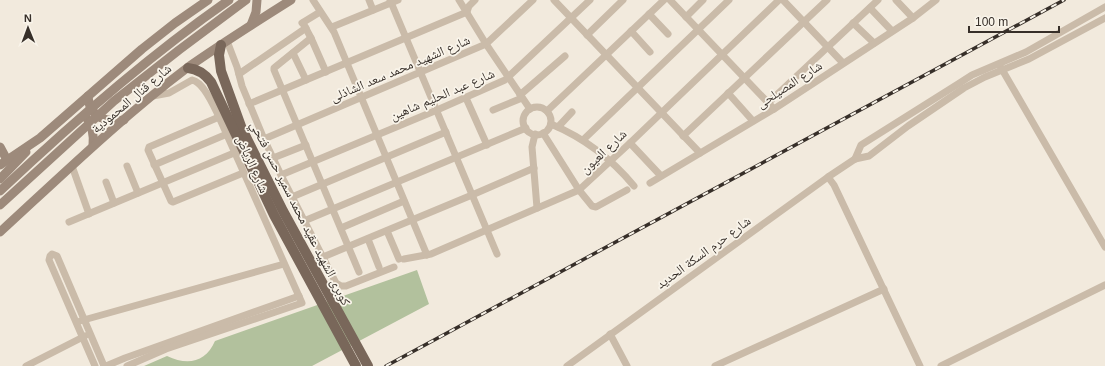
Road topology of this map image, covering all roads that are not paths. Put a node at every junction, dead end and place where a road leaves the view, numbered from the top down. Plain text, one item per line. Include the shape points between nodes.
1 (208, 0) edge
2 (229, 0) edge
3 (246, 0) edge
4 (257, 0) edge
5 (292, 0) edge
6 (313, 0) edge
7 (369, 0) edge
8 (459, 0) edge
9 (475, 0) edge
10 (533, 0) edge
11 (554, 0) edge
12 (590, 0) edge
13 (623, 0) edge
14 (664, 0) edge
15 (670, 0) edge
16 (703, 0) edge
17 (730, 0) edge
18 (779, 0) edge
19 (783, 0) edge
20 (828, 0) edge
21 (878, 0) edge
22 (896, 0) edge
23 (936, 0) edge
24 (393, 1) edge
25 (1105, 7) edge
26 (870, 8) junction
27 (373, 10) junction
28 (320, 12) junction
29 (466, 12) junction
30 (649, 14) junction
31 (686, 17) junction
32 (571, 18) junction
33 (913, 18) junction
34 (1105, 18) edge
35 (804, 22) junction
36 (854, 23) junction
37 (251, 25) junction
38 (303, 25) junction
39 (332, 27) junction
40 (698, 30) junction
41 (631, 31) junction
42 (892, 31) junction
43 (668, 34) dead end
44 (587, 35) junction
45 (406, 37) junction
46 (312, 38) junction
47 (224, 43) junction
48 (874, 43) junction
49 (486, 44) junction
50 (828, 47) junction
51 (650, 52) dead end
52 (293, 53) junction
53 (606, 54) junction
54 (722, 54) junction
55 (565, 56) dead end
56 (346, 63) junction
57 (843, 63) junction
58 (1001, 66) junction
59 (188, 68) junction
60 (326, 72) junction
61 (421, 73) junction
62 (239, 74) junction
63 (508, 76) junction
64 (745, 78) junction
65 (306, 80) junction
66 (637, 88) junction
67 (283, 90) junction
68 (728, 93) junction
69 (88, 96) junction
70 (153, 96) junction
71 (521, 96) junction
72 (361, 98) junction
73 (466, 98) junction
74 (768, 103) junction
75 (249, 104) junction
76 (530, 109) junction
77 (774, 109) junction
78 (437, 110) junction
79 (493, 110) dead end
80 (547, 110) junction
81 (70, 111) junction
82 (225, 111) junction
83 (572, 112) dead end
84 (661, 113) junction
85 (125, 120) junction
86 (753, 121) junction
87 (298, 125) junction
88 (554, 125) junction
89 (526, 128) junction
90 (446, 132) junction
91 (543, 133) junction
92 (226, 134) junction
93 (534, 134) junction
94 (377, 135) junction
95 (683, 136) junction
96 (40, 138) junction
97 (264, 140) junction
98 (583, 140) junction
99 (630, 143) junction
100 (306, 145) junction
101 (487, 145) junction
102 (93, 146) junction
103 (0, 147) edge
104 (234, 152) junction
105 (700, 153) junction
106 (273, 158) junction
107 (386, 158) junction
108 (457, 158) junction
109 (855, 159) junction
110 (611, 161) junction
111 (313, 162) junction
112 (4, 163) edge
113 (154, 164) junction
114 (72, 166) junction
115 (127, 166) dead end
116 (534, 168) junction
117 (243, 173) junction
118 (281, 175) junction
119 (661, 176) junction
120 (828, 177) junction
121 (0, 179) edge
122 (106, 182) dead end
123 (397, 182) junction
124 (162, 183) junction
125 (650, 183) dead end
126 (322, 184) junction
127 (634, 186) dead end
128 (579, 190) junction
129 (627, 190) dead end
130 (0, 191) edge
131 (138, 193) junction
132 (472, 195) junction
133 (292, 197) junction
134 (404, 201) junction
135 (114, 203) junction
136 (0, 205) edge
137 (538, 208) junction
138 (333, 209) junction
139 (89, 214) junction
140 (412, 220) junction
141 (304, 221) junction
142 (69, 222) dead end
143 (341, 228) junction
144 (487, 230) junction
145 (387, 231) junction
146 (0, 232) edge
147 (368, 239) junction
148 (348, 246) junction
149 (1105, 247) edge
150 (496, 254) dead end
151 (427, 255) junction
152 (323, 257) junction
153 (284, 264) junction
154 (379, 266) dead end
155 (394, 267) dead end
156 (359, 272) dead end
157 (1105, 285) edge
158 (884, 289) junction
159 (300, 299) junction
160 (84, 319) junction
161 (76, 322) junction
162 (90, 334) junction
163 (610, 334) junction
164 (82, 337) junction
165 (26, 366) edge
166 (95, 366) edge
167 (105, 366) edge
168 (127, 366) edge
169 (356, 366) edge
170 (368, 366) edge
171 (567, 366) edge
172 (627, 366) edge
173 (715, 366) edge
174 (920, 366) edge
175 (941, 366) edge

1 - 69 street via 142,49
2 - 130 street, bridge via 104,96
3 - 136 street, bridge via 114,102
4 - 37 street
5 - 37 street, شارع قنال المحمودية
6 - 28 street
7 - 27 street
8 - 29 street
9 - 29 street
10 - 49 street, شارع الشهيد محمد سعد الشاذلى
11 - 32 street
12 - 32 street, شارع عبد الحليم شاهين
13 - 44 street
14 - 30 street
15 - 31 street
16 - 31 street
17 - 40 street
18 - 54 street, شارع العيون
19 - 35 street
20 - 35 street
21 - 26 street
22 - 33 street
23 - 33 street, شارع المصيلحى
24 - 27 street
24 - 45 street
25 - 58 street, شارع حرم السكة الحديد
26 - 36 street
26 - 42 street
27 - 39 street
28 - 38 street
28 - 39 street
29 - 45 street
29 - 49 street
30 - 41 street
30 - 43 street
31 - 40 street
32 - 44 street
32 - 63 street, شارع عبد الحليم شاهين
33 - 42 street, شارع المصيلحى
34 - 58 street, شارع حرم السكة الحديد via 1029,59
35 - 50 street
35 - 64 street
36 - 48 street
36 - 50 street
37 - 47 street, شارع قنال المحمودية
38 - 46 street
38 - 62 street
39 - 56 street
40 - 54 street
40 - 66 street
41 - 51 street
41 - 53 street
42 - 48 street, شارع المصيلحى
44 - 53 street
45 - 56 street
45 - 61 street
46 - 52 street
46 - 60 street
47 - 59 street, شارع قنال المحمودية
47 - 62 street
47 - 82 main road, كوبرى الشهيد عقيد محمد سمير حسن فتحي via 219,55
48 - 57 street, شارع المصيلحى
49 - 61 street, شارع الشهيد محمد سعد الشاذلى
49 - 63 street
50 - 57 street
50 - 74 street
52 - 65 street
52 - 67 street via 274,69
53 - 66 street
53 - 80 street
54 - 64 street
54 - 84 street, شارع العيون
55 - 71 street
56 - 60 street
56 - 72 street
57 - 77 street, شارع المصيلحى
58 - 109 street, شارع حرم السكة الحديد via 908,126 869,156
58 - 109 street, شارع حرم السكة الحديد via 972,75 861,145
58 - 149 street
59 - 70 street, شارع قنال المحمودية
59 - 82 main road, كوبرى الشهيد عقيد محمد سمير حسن فتحي via 197,70 208,78
60 - 65 street
61 - 72 street, شارع الشهيد محمد سعد الشاذلى
61 - 78 street
62 - 75 street
63 - 71 street
63 - 73 street, شارع عبد الحليم شاهين via 501,82
64 - 68 street
64 - 74 street
65 - 67 street
66 - 84 street
66 - 98 street
67 - 75 street
67 - 87 street
68 - 86 street
68 - 95 street
69 - 81 street
69 - 85 street via 90,107 99,116 111,121
70 - 82 street, شارع الرياض via 169,93 190,81 196,81
70 - 85 street, شارع قنال المحمودية
71 - 76 street
71 - 79 street
72 - 87 street, شارع الشهيد محمد سعد الشاذلى
72 - 94 street
73 - 78 street, شارع عبد الحليم شاهين
73 - 101 street
74 - 77 street
75 - 97 street
76 - 80 street via 536,107
76 - 89 street via 524,118
77 - 86 street, شارع المصيلحى
78 - 90 street
78 - 94 street, شارع عبد الحليم شاهين
80 - 88 street
81 - 96 street
81 - 102 street via 78,111 88,119 93,131
82 - 92 street, شارع الرياض
82 - 113 street via 149,147
82 - 169 main road, كوبرى الشهيد عقيد محمد سمير حسن فتحي via 274,215
82 - 170 main road, كوبرى الشهيد عقيد محمد سمير حسن فتحي
83 - 88 street
84 - 95 street
84 - 99 street, شارع العيون
85 - 102 street, شارع قنال المحمودية
86 - 105 street, شارع المصيلحى
87 - 97 street, شارع الشهيد محمد سعد الشاذلى
87 - 100 street
88 - 91 street
88 - 98 street
89 - 93 street
89 - 101 street
90 - 107 street
90 - 108 street
91 - 93 street
91 - 128 street
92 - 104 street, شارع الرياض
92 - 113 street
93 - 116 street
94 - 107 street
94 - 111 street, شارع عبد الحليم شاهين
95 - 105 street
96 - 112 street
96 - 121 street
97 - 106 street
98 - 110 street
99 - 110 street, شارع العيون
99 - 119 street
100 - 106 street
100 - 111 street
101 - 108 street
102 - 114 street, شارع قنال المحمودية
103 - 112 street
104 - 117 street, شارع الرياض
104 - 124 street
105 - 119 street, شارع المصيلحى
106 - 118 street
107 - 123 street
107 - 126 street
108 - 123 street
108 - 132 street
109 - 120 street, شارع حرم السكة الحديد
110 - 127 street
110 - 128 street, شارع العيون
111 - 118 street, شارع عبد الحليم شاهين
111 - 126 street
113 - 124 street
114 - 139 street
114 - 146 street, شارع قنال المحمودية
115 - 131 street
116 - 132 street
116 - 137 street
117 - 124 street via 173,202
117 - 153 street, شارع الرياض
118 - 133 street
119 - 125 street, شارع المصيلحى
120 - 158 street
120 - 163 street, شارع حرم السكة الحديد
122 - 135 street
123 - 134 street
123 - 138 street
124 - 131 street
126 - 133 street
126 - 138 street
128 - 129 street via 592,206 596,207
128 - 137 street, شارع العيون
131 - 135 street
132 - 140 street
132 - 144 street
133 - 141 street
134 - 140 street
134 - 143 street
135 - 139 street
137 - 144 street, شارع العيون
138 - 141 street
138 - 143 street
139 - 142 street
140 - 145 street
140 - 151 street
141 - 152 street
143 - 148 street
144 - 150 street
144 - 151 street, شارع العيون
145 - 147 street
145 - 151 street, شارع العيون via 402,259
147 - 148 street
147 - 154 street
148 - 152 street
148 - 156 street
152 - 155 street via 340,286
153 - 159 street, شارع الرياض
153 - 160 street
157 - 175 street
158 - 173 street
158 - 174 street
159 - 167 street
159 - 168 street
160 - 161 street
160 - 161 street via 57,256 52,254 49,260
160 - 162 street
161 - 164 street
162 - 164 street
162 - 167 street
163 - 171 street, شارع حرم السكة الحديد
163 - 172 street
164 - 165 street
164 - 166 street

